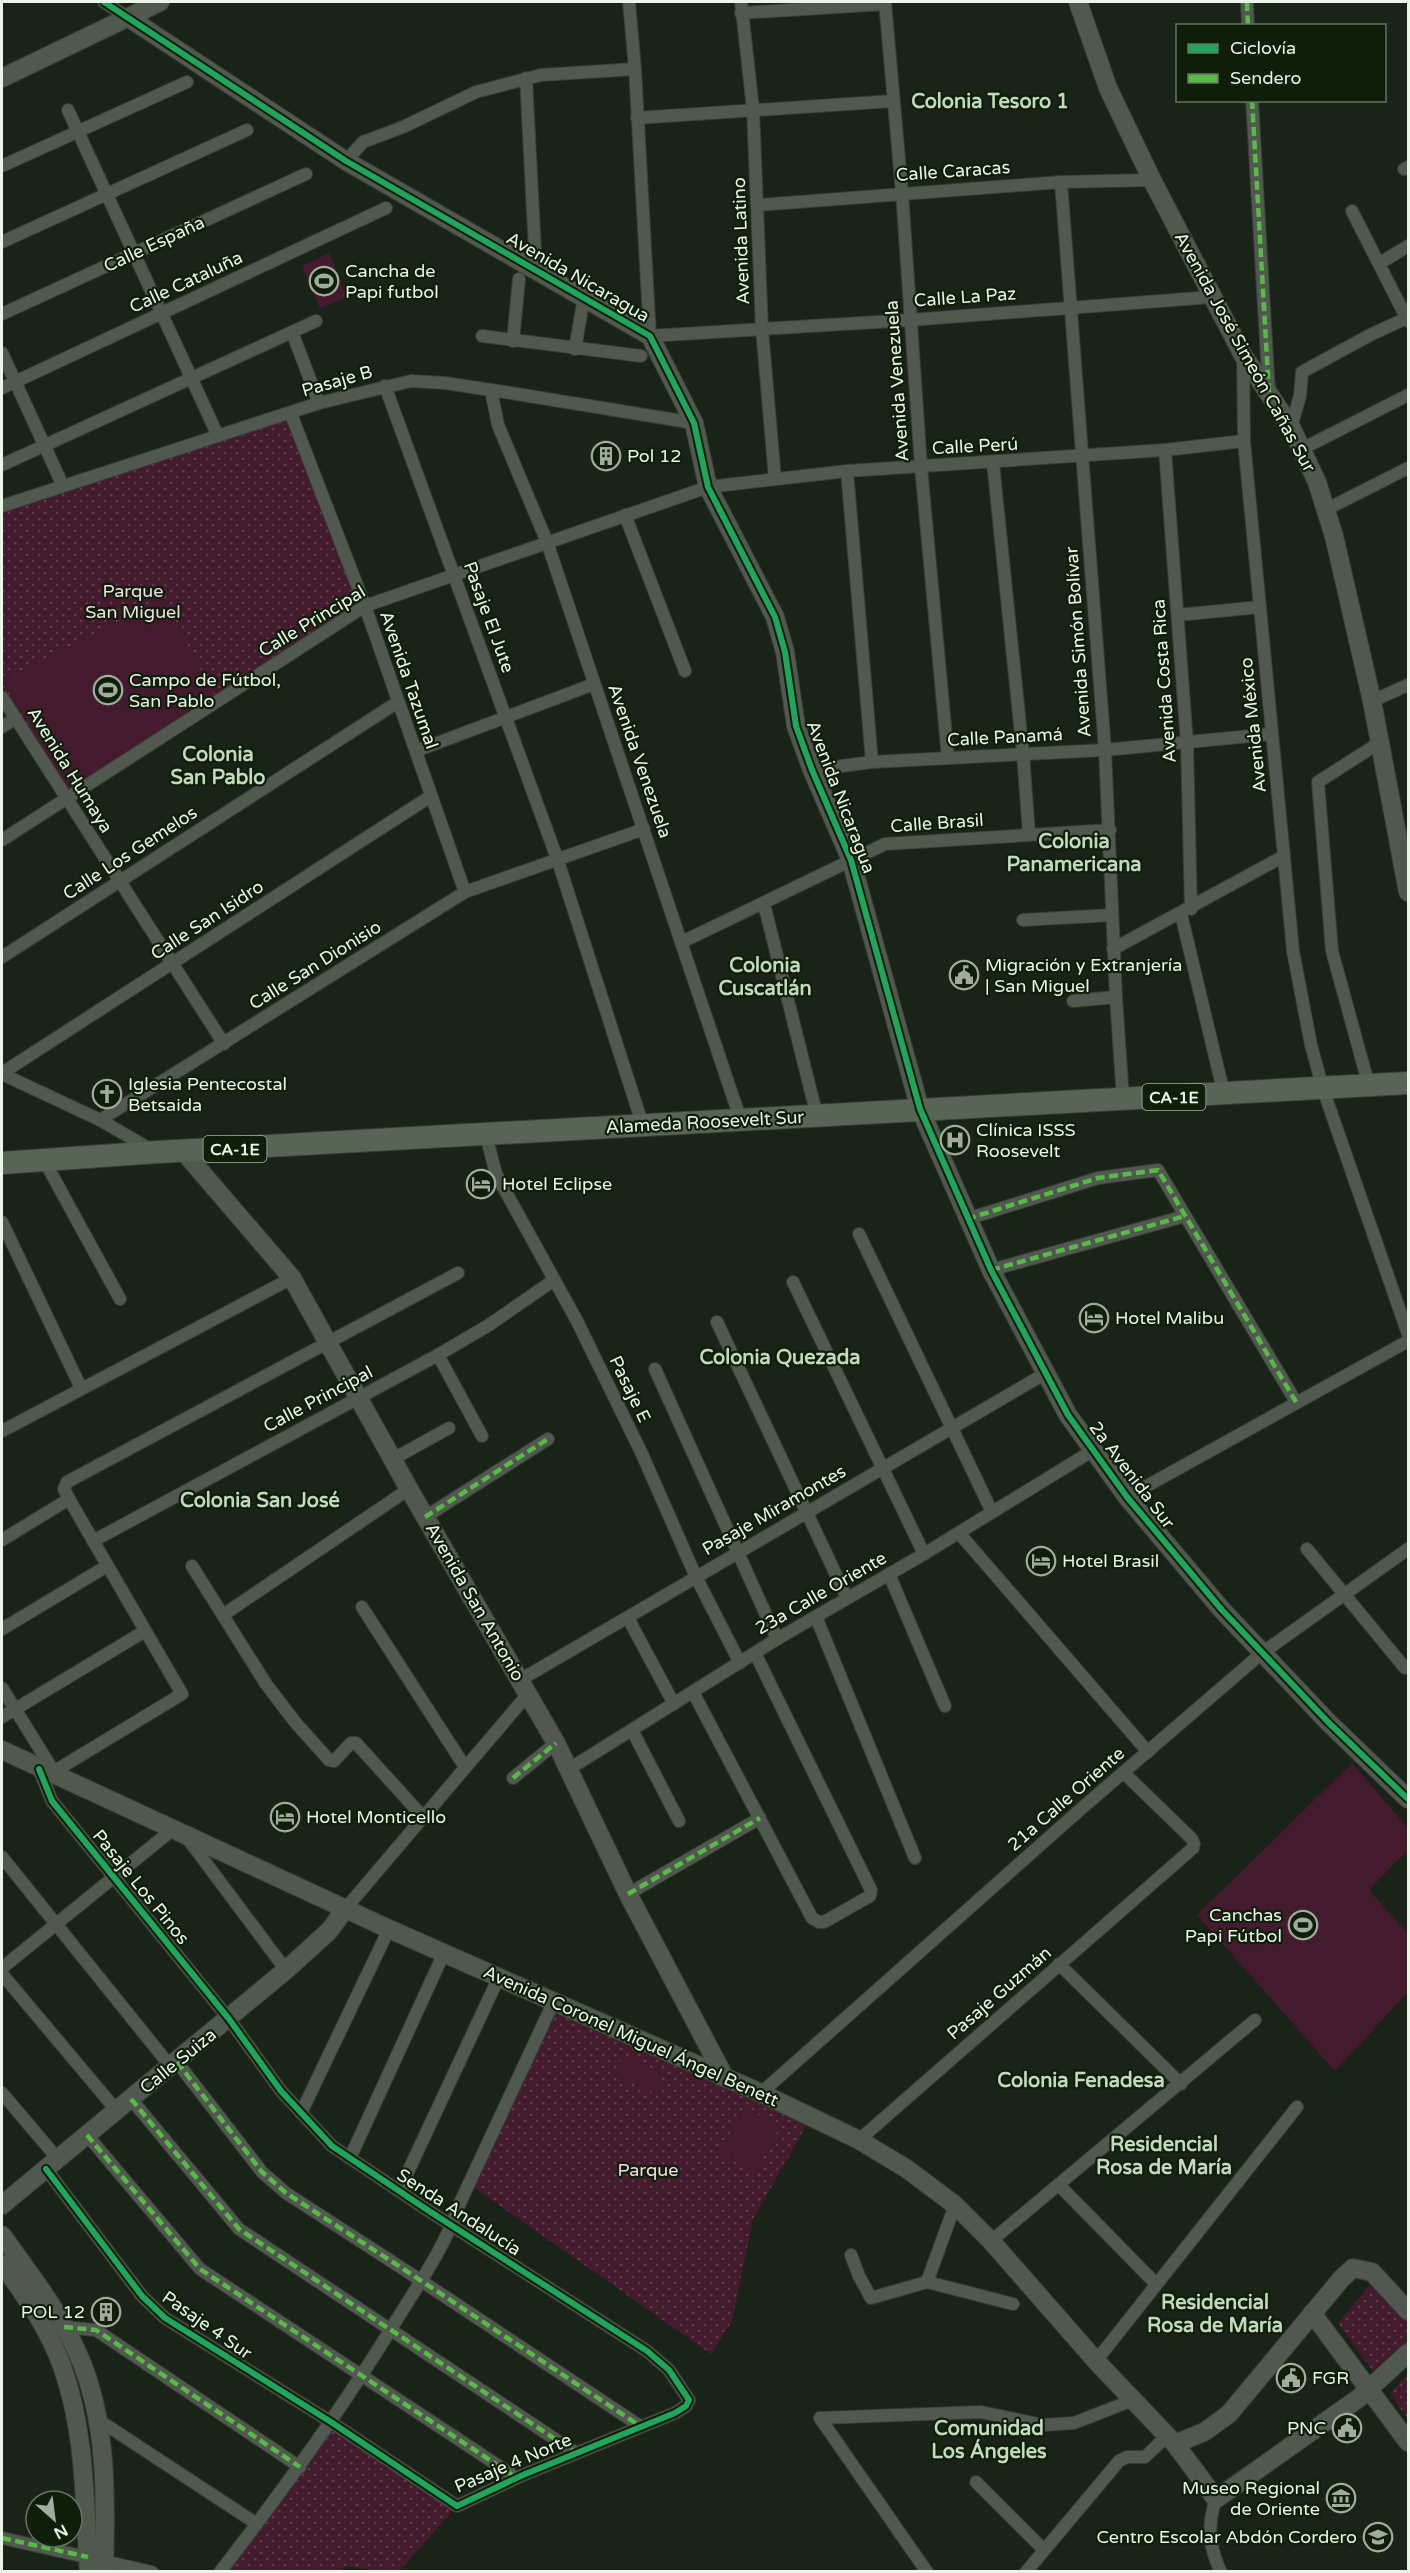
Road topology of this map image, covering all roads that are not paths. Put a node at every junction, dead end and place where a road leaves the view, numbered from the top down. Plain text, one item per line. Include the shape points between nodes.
1 (104, 2) edge
2 (160, 2) edge
3 (628, 2) edge
4 (1078, 2) edge
5 (1247, 2) edge
6 (885, 3) edge
7 (741, 7) edge
8 (129, 18) junction
9 (1248, 24) edge
10 (635, 69) junction
11 (2, 77) edge
12 (526, 78) junction
13 (187, 82) dead end
14 (893, 101) junction
15 (1252, 102) edge
16 (753, 109) junction
17 (68, 110) dead end
18 (637, 118) junction
19 (246, 130) dead end
20 (78, 131) junction
21 (346, 161) junction
22 (2, 166) edge
23 (306, 174) dead end
24 (1152, 180) junction
25 (1061, 182) junction
26 (902, 193) junction
27 (107, 194) junction
28 (758, 205) junction
29 (386, 208) dead end
30 (1352, 211) dead end
31 (2, 242) edge
32 (1408, 246) edge
33 (134, 253) junction
34 (1380, 263) junction
35 (536, 270) junction
36 (519, 279) dead end
37 (1212, 297) junction
38 (583, 304) junction
39 (1071, 307) junction
40 (162, 313) junction
41 (2, 314) edge
42 (910, 320) junction
43 (1408, 320) edge
44 (316, 321) dead end
45 (762, 329) junction
46 (292, 332) junction
47 (482, 336) dead end
48 (650, 336) junction
49 (513, 340) junction
50 (575, 349) junction
51 (2, 352) edge
52 (1243, 355) junction
53 (641, 356) dead end
54 (192, 378) junction
55 (15, 382) junction
56 (385, 386) junction
57 (2, 388) edge
58 (491, 390) junction
59 (1269, 394) junction
60 (1408, 395) edge
61 (319, 403) junction
62 (291, 414) junction
63 (694, 423) junction
64 (1291, 427) junction
65 (218, 436) junction
66 (1244, 441) junction
67 (44, 445) junction
68 (1165, 450) junction
69 (1300, 450) junction
70 (1082, 456) junction
71 (993, 463) junction
72 (2, 465) edge
73 (921, 467) junction
74 (1408, 468) edge
75 (847, 471) junction
76 (775, 479) junction
77 (63, 486) junction
78 (708, 487) junction
79 (2, 506) edge
80 (1327, 509) junction
81 (626, 515) junction
82 (547, 542) junction
83 (455, 574) junction
84 (364, 606) junction
85 (1260, 607) junction
86 (1178, 615) junction
87 (685, 671) dead end
88 (594, 684) junction
89 (1408, 685) edge
90 (2, 697) edge
91 (1372, 701) junction
92 (398, 702) junction
93 (16, 718) junction
94 (507, 718) junction
95 (2, 727) edge
96 (1272, 734) junction
97 (1187, 743) junction
98 (1379, 743) junction
99 (1105, 750) junction
100 (416, 751) junction
101 (1023, 754) junction
102 (948, 758) junction
103 (872, 762) junction
104 (812, 770) junction
105 (432, 796) junction
106 (67, 799) junction
107 (644, 829) junction
108 (1110, 830) junction
109 (1029, 834) junction
110 (2, 840) edge
111 (1404, 844) edge
112 (1284, 856) junction
113 (851, 860) junction
114 (558, 861) junction
115 (120, 881) junction
116 (465, 892) junction
117 (1408, 892) edge
118 (764, 904) junction
119 (1186, 911) junction
120 (1112, 915) junction
121 (1023, 920) dead end
122 (681, 942) junction
123 (1113, 949) junction
124 (2, 957) edge
125 (172, 963) junction
126 (1116, 998) junction
127 (1073, 1001) dead end
128 (224, 1044) junction
129 (2, 1074) edge
130 (1408, 1083) edge
131 (1369, 1086) junction
132 (1323, 1089) junction
133 (1224, 1094) junction
134 (1123, 1099) junction
135 (920, 1108) junction
136 (817, 1116) junction
137 (100, 1120) junction
138 (741, 1121) junction
139 (643, 1126) junction
140 (486, 1135) junction
141 (158, 1152) junction
142 (184, 1152) junction
143 (45, 1162) junction
144 (2, 1163) edge
145 (1185, 1215) junction
146 (967, 1219) junction
147 (2, 1222) edge
148 (859, 1234) dead end
149 (992, 1270) junction
150 (458, 1273) dead end
151 (292, 1278) junction
152 (554, 1280) junction
153 (794, 1282) dead end
154 (120, 1299) dead end
155 (717, 1322) dead end
156 (1408, 1334) edge
157 (1408, 1341) edge
158 (329, 1344) junction
159 (438, 1354) junction
160 (654, 1369) dead end
161 (1046, 1373) junction
162 (81, 1388) junction
163 (359, 1398) junction
164 (1296, 1402) junction
165 (449, 1428) dead end
166 (951, 1428) junction
167 (2, 1431) edge
168 (482, 1436) dead end
169 (549, 1439) dead end
170 (1092, 1451) junction
171 (393, 1459) junction
172 (882, 1468) junction
173 (409, 1489) junction
174 (67, 1494) junction
175 (1127, 1497) junction
176 (808, 1511) junction
177 (992, 1512) junction
178 (425, 1517) junction
179 (959, 1533) junction
180 (2, 1540) edge
181 (93, 1541) junction
182 (1307, 1549) dead end
183 (1408, 1550) edge
184 (737, 1552) junction
185 (924, 1554) junction
186 (107, 1566) junction
187 (192, 1566) dead end
188 (889, 1574) junction
189 (696, 1577) junction
190 (1345, 1595) junction
191 (847, 1598) junction
192 (362, 1607) dead end
193 (223, 1615) junction
194 (816, 1617) junction
195 (628, 1618) junction
196 (2, 1629) edge
197 (145, 1631) junction
198 (777, 1639) junction
199 (755, 1653) junction
200 (1262, 1653) junction
201 (740, 1663) junction
202 (1405, 1668) dead end
203 (524, 1687) junction
204 (2, 1688) edge
205 (693, 1692) junction
206 (674, 1704) junction
207 (945, 1706) dead end
208 (14, 1709) junction
209 (2, 1717) edge
210 (632, 1730) junction
211 (556, 1743) junction
212 (2, 1750) edge
213 (1148, 1752) junction
214 (465, 1767) junction
215 (569, 1769) junction
216 (48, 1772) junction
217 (1124, 1773) junction
218 (513, 1778) dead end
219 (1408, 1799) edge
220 (423, 1817) junction
221 (760, 1818) junction
222 (679, 1821) dead end
223 (179, 1833) junction
224 (2, 1857) edge
225 (915, 1858) dead end
226 (114, 1877) junction
227 (628, 1894) junction
228 (346, 1908) junction
229 (55, 1925) junction
230 (389, 1929) junction
231 (444, 1953) junction
232 (1059, 1964) junction
233 (2, 1968) edge
234 (286, 1970) junction
235 (2, 1974) edge
236 (499, 1977) junction
237 (554, 2001) junction
238 (229, 2019) junction
239 (1255, 2020) dead end
240 (174, 2064) junction
241 (725, 2078) junction
242 (1181, 2084) junction
243 (2, 2093) edge
244 (761, 2094) junction
245 (124, 2105) junction
246 (1297, 2107) dead end
247 (301, 2113) junction
248 (87, 2135) junction
249 (859, 2140) junction
250 (350, 2158) junction
251 (52, 2164) junction
252 (1059, 2185) junction
253 (399, 2191) junction
254 (2, 2205) edge
255 (955, 2205) junction
256 (452, 2226) junction
257 (2, 2235) edge
258 (992, 2241) junction
259 (851, 2254) dead end
260 (2, 2264) edge
261 (421, 2281) junction
262 (927, 2282) junction
263 (1156, 2284) junction
264 (1013, 2304) dead end
265 (1408, 2311) edge
266 (1312, 2313) junction
267 (64, 2327) junction
268 (391, 2328) junction
269 (1408, 2353) edge
270 (1096, 2361) junction
271 (362, 2376) junction
272 (90, 2389) junction
273 (1371, 2389) junction
274 (70, 2392) junction
275 (1133, 2400) junction
276 (686, 2406) joint
277 (97, 2419) junction
278 (331, 2422) junction
279 (640, 2426) junction
280 (1170, 2440) junction
281 (1408, 2442) edge
282 (576, 2453) junction
283 (300, 2467) junction
284 (517, 2478) junction
285 (976, 2482) dead end
286 (1216, 2499) junction
287 (257, 2524) junction
288 (2, 2538) edge
289 (1044, 2550) junction
290 (96, 2565) edge
291 (152, 2571) edge
292 (220, 2571) edge
293 (927, 2571) edge
294 (1026, 2571) edge
295 (1221, 2571) edge

1 - 8 street
2 - 8 street
3 - 10 street
4 - 24 street, Avenida José Simeón Cañas Sur via 1108,88
5 - 9 street
6 - 7 street
6 - 14 street, Avenida Venezuela
7 - 16 street, Avenida Latino
8 - 11 street
8 - 21 street, Avenida Nicaragua
10 - 12 street
10 - 18 street
12 - 21 street via 476,92 363,142
12 - 35 street
13 - 20 street
14 - 16 street
14 - 26 street, Avenida Venezuela
15 - 59 street
16 - 18 street
16 - 28 street, Avenida Latino
17 - 20 street
18 - 48 street
19 - 27 street
20 - 22 street
20 - 27 street
21 - 35 street, Avenida Nicaragua
23 - 33 street, Calle España
24 - 25 street, Calle Caracas
24 - 37 street, Avenida José Simeón Cañas Sur
25 - 26 street, Calle Caracas
25 - 39 street, Avenida Simón Bolívar
26 - 28 street, Calle Caracas
26 - 42 street, Avenida Venezuela
27 - 31 street
27 - 33 street
28 - 45 street, Avenida Latino
29 - 40 street, Calle Cataluña
30 - 34 street
32 - 34 street
33 - 40 street
33 - 41 street, Calle España
34 - 43 street
35 - 38 street, Avenida Nicaragua
36 - 49 street
37 - 39 street, Calle La Paz
37 - 52 street, Avenida José Simeón Cañas Sur
38 - 48 street, Avenida Nicaragua
38 - 50 street
39 - 42 street, Calle La Paz
39 - 70 street, Avenida Simón Bolívar
40 - 54 street
40 - 55 street, Calle Cataluña
42 - 45 street, Calle La Paz
42 - 73 street, Avenida Venezuela
43 - 64 street via 1372,333 1302,372
44 - 46 street
45 - 48 street, Calle La Paz
45 - 76 street, Avenida Latino
46 - 54 street
46 - 61 street
47 - 49 street
48 - 63 street, Avenida Nicaragua
49 - 50 street
50 - 53 street
51 - 55 street
52 - 59 street, Avenida José Simeón Cañas Sur
52 - 66 street, Avenida México
54 - 65 street
54 - 67 street
55 - 57 street, Calle Cataluña
55 - 67 street
56 - 58 street, Pasaje B via 411,381
56 - 61 street, Pasaje B
56 - 83 street, Pasaje El Jute
58 - 63 street, Pasaje B
58 - 82 street, Avenida Venezuela via 498,425
59 - 64 street, Avenida José Simeón Cañas Sur
60 - 69 street
61 - 62 street, Pasaje B
62 - 65 street, Pasaje B
62 - 84 street, Avenida Tazumal
63 - 78 street, Avenida Nicaragua
64 - 69 street, Avenida José Simeón Cañas Sur
65 - 77 street, Pasaje B
66 - 68 street, Calle Perú
66 - 85 street, Avenida México
67 - 72 street
67 - 77 street
68 - 70 street, Calle Perú
68 - 86 street, Avenida Costa Rica
69 - 80 street, Avenida José Simeón Cañas Sur
70 - 71 street, Calle Perú
70 - 99 street, Avenida Simón Bolívar
71 - 73 street, Calle Perú
71 - 101 street
73 - 75 street, Calle Perú
73 - 102 street, Avenida Venezuela
74 - 80 street
75 - 76 street, Calle Perú
75 - 103 street
76 - 78 street, Calle Perú
77 - 79 street, Pasaje B
78 - 81 street, Calle Principal
78 - 104 street, Avenida Nicaragua via 775,617 785,652 796,726
80 - 91 street, Avenida José Simeón Cañas Sur
81 - 82 street, Calle Principal
81 - 87 street
82 - 83 street, Calle Principal
82 - 88 street, Avenida Venezuela
83 - 84 street, Calle Principal
83 - 94 street, Pasaje El Jute
84 - 92 street, Avenida Tazumal
84 - 106 street, Calle Principal
85 - 86 street
85 - 96 street, Avenida México
86 - 97 street, Avenida Costa Rica
88 - 94 street
88 - 107 street, Avenida Venezuela
89 - 91 street
90 - 93 street, Avenida Humaya
91 - 98 street, Avenida José Simeón Cañas Sur
92 - 100 street, Avenida Tazumal
92 - 115 street, Calle Los Gemelos
93 - 95 street
93 - 106 street, Avenida Humaya
94 - 100 street
94 - 114 street, Pasaje El Jute
96 - 97 street, Calle Panamá
96 - 112 street, Avenida México
97 - 99 street, Calle Panamá
97 - 119 street, Avenida Costa Rica
98 - 111 street, Avenida José Simeón Cañas Sur
98 - 131 street via 1318,782 1332,951
99 - 101 street, Calle Panamá
99 - 108 street, Avenida Simón Bolívar
100 - 105 street, Avenida Tazumal
101 - 102 street, Calle Panamá
101 - 109 street
102 - 103 street, Calle Panamá
103 - 104 street, Calle Panamá
104 - 113 street, Avenida Nicaragua
105 - 116 street, Avenida Tazumal
105 - 125 street, Calle San Isidro
106 - 110 street, Calle Principal
106 - 115 street, Avenida Humaya
107 - 114 street, Calle San Dionisio
107 - 122 street, Avenida Venezuela
108 - 109 street, Calle Brasil
108 - 120 street, Avenida Simón Bolívar
109 - 113 street, Calle Brasil via 885,844
111 - 117 street, Avenida José Simeón Cañas Sur
112 - 119 street
112 - 132 street, Avenida México via 1293,951
113 - 118 street, Calle Brasil
113 - 135 street, Avenida Nicaragua
114 - 116 street, Calle San Dionisio
114 - 139 street, Pasaje El Jute
115 - 124 street, Calle Los Gemelos
115 - 125 street, Avenida Humaya
116 - 128 street, Calle San Dionisio
118 - 122 street, Calle Brasil
118 - 136 street
119 - 123 street
119 - 133 street, Avenida Costa Rica
120 - 121 street
120 - 123 street, Avenida Simón Bolívar
122 - 138 street
123 - 126 street, Avenida Simón Bolívar
125 - 128 street, Avenida Humaya
125 - 129 street, Calle San Isidro
126 - 127 street
126 - 134 street, Avenida Simón Bolívar
128 - 137 street, Calle San Dionisio
129 - 137 street
130 - 131 highway, Alameda Roosevelt Sur / CA-1E
131 - 132 highway, Alameda Roosevelt Sur / CA-1E
132 - 133 highway, Alameda Roosevelt Sur / CA-1E
132 - 156 street, Avenida México
133 - 134 highway, Alameda Roosevelt Sur / CA-1E
134 - 135 highway, Alameda Roosevelt Sur / CA-1E
135 - 136 highway, Alameda Roosevelt Sur / CA-1E
135 - 146 street, 2a Avenida Sur
136 - 138 highway, Alameda Roosevelt Sur / CA-1E
137 - 141 street
138 - 139 highway, Alameda Roosevelt Sur / CA-1E
139 - 140 highway, Alameda Roosevelt Sur / CA-1E
140 - 142 highway, Alameda Roosevelt Sur / CA-1E
140 - 152 street, Pasaje E via 496,1174
141 - 142 highway, Alameda Roosevelt Sur / CA-1E
141 - 143 highway, Alameda Roosevelt Sur / CA-1E
142 - 151 street, Avenida San Antonio
143 - 144 highway, Alameda Roosevelt Sur / CA-1E
143 - 154 street
145 - 146 street via 1158,1170 1098,1178
145 - 149 street
145 - 164 street
146 - 149 street, 2a Avenida Sur
147 - 162 street
148 - 166 street
149 - 161 street, 2a Avenida Sur
150 - 158 street
151 - 158 street, Avenida San Antonio
151 - 162 street
152 - 159 street, Calle Principal
152 - 189 street, Pasaje E via 642,1454
153 - 172 street
155 - 176 street
157 - 164 street
158 - 163 street, Avenida San Antonio
158 - 174 street via 67,1482
159 - 163 street, Calle Principal
159 - 168 street
160 - 184 street
161 - 166 street, Pasaje Miramontes
161 - 170 street, 2a Avenida Sur
162 - 167 street
163 - 171 street, Avenida San Antonio
163 - 181 street, Calle Principal
164 - 175 street
165 - 171 street
166 - 172 street, Pasaje Miramontes
166 - 177 street
169 - 178 street
170 - 175 street, 2a Avenida Sur
170 - 177 street, 23a Calle Oriente
171 - 173 street, Avenida San Antonio
172 - 176 street, Pasaje Miramontes
172 - 185 street
173 - 178 street, Avenida San Antonio
173 - 193 street
174 - 180 street
174 - 181 street
175 - 200 street, 2a Avenida Sur
176 - 184 street, Pasaje Miramontes
176 - 191 street
177 - 179 street, 23a Calle Oriente
178 - 203 street, Avenida San Antonio
179 - 185 street, 23a Calle Oriente
179 - 213 street
181 - 186 street
182 - 190 street
183 - 190 street, 21a Calle Oriente
184 - 189 street, Pasaje Miramontes
184 - 198 street
185 - 188 street, 23a Calle Oriente
186 - 196 street
186 - 197 street
187 - 193 street
188 - 191 street, 23a Calle Oriente
188 - 207 street
189 - 195 street, Pasaje Miramontes
189 - 201 street, Pasaje E
190 - 200 street, 21a Calle Oriente
190 - 202 street
191 - 194 street, 23a Calle Oriente
192 - 214 street
193 - 220 street via 279,1702 329,1761 356,1743
194 - 198 street, 23a Calle Oriente
194 - 225 street
195 - 203 street, Pasaje Miramontes
195 - 206 street
197 - 208 street
197 - 216 street via 181,1696
198 - 199 street, 23a Calle Oriente
199 - 201 street, 23a Calle Oriente
199 - 221 street via 871,1890 870,1896 824,1922 812,1918
200 - 213 street, 21a Calle Oriente
200 - 219 street, 2a Avenida Sur
201 - 205 street, 23a Calle Oriente
203 - 211 street, Avenida San Antonio
203 - 214 street, Pasaje Miramontes
204 - 208 street, Pasaje Los Pinos
205 - 206 street, 23a Calle Oriente
205 - 221 street
206 - 210 street, 23a Calle Oriente
208 - 209 street
208 - 216 street, Pasaje Los Pinos
210 - 215 street, 23a Calle Oriente
210 - 222 street
211 - 215 street, Avenida San Antonio
211 - 218 street
212 - 216 street, Avenida Coronel Miguel Ángel Benett
213 - 217 street, 21a Calle Oriente
214 - 220 street, Pasaje Miramontes
215 - 227 street, Avenida San Antonio
216 - 223 street, Avenida Coronel Miguel Ángel Benett
216 - 226 street, Pasaje Los Pinos via 52,1801
217 - 232 street, Pasaje Guzmán via 1194,1844 1193,1848
217 - 244 street, 21a Calle Oriente
220 - 228 street, Pasaje Miramontes
221 - 227 street
223 - 226 street
223 - 228 street, Avenida Coronel Miguel Ángel Benett
223 - 234 street
224 - 229 street
226 - 229 street
226 - 238 street, Pasaje Los Pinos
227 - 241 street, Avenida San Antonio
228 - 230 street, Avenida Coronel Miguel Ángel Benett
228 - 234 street, Calle Suiza via 329,1930
229 - 233 street
229 - 240 street
230 - 231 street, Avenida Coronel Miguel Ángel Benett
230 - 247 street
231 - 236 street, Avenida Coronel Miguel Ángel Benett
231 - 250 street
232 - 242 street
232 - 249 street, Pasaje Guzmán
234 - 238 street, Calle Suiza
235 - 245 street
236 - 237 street, Avenida Coronel Miguel Ángel Benett
236 - 253 street
237 - 241 street, Avenida Coronel Miguel Ángel Benett
237 - 256 street
238 - 240 street, Calle Suiza
238 - 247 street, Senda Andalucía
239 - 242 street
240 - 245 street, Calle Suiza
240 - 261 street via 262,2172 286,2193
241 - 244 street, Avenida Coronel Miguel Ángel Benett
242 - 252 street
243 - 251 street, Pasaje 4 Sur
244 - 249 street, Avenida Coronel Miguel Ángel Benett
245 - 248 street, Calle Suiza
245 - 268 street via 239,2229
246 - 263 street
247 - 250 street, Senda Andalucía via 332,2146
248 - 251 street, Calle Suiza
248 - 271 street via 200,2269
249 - 255 street, Avenida Coronel Miguel Ángel Benett
250 - 253 street, Senda Andalucía
251 - 254 street, Calle Suiza
251 - 278 street, Pasaje 4 Sur via 142,2296 165,2318
252 - 258 street
252 - 263 street
253 - 256 street, Senda Andalucía
255 - 258 street, Avenida Coronel Miguel Ángel Benett
255 - 262 street
256 - 261 street
256 - 276 street, Senda Andalucía via 647,2351 681,2386 689,2400
257 - 267 street
258 - 270 street, Avenida Coronel Miguel Ángel Benett
259 - 262 street via 871,2298
260 - 274 street via 33,2306 62,2365
261 - 268 street
261 - 279 street
262 - 264 street
263 - 270 street
265 - 266 street via 1372,2272 1353,2268
266 - 273 street
266 - 280 street via 1229,2414 1204,2432
267 - 272 street
267 - 283 street via 96,2330
268 - 271 street
268 - 282 street
269 - 273 street
270 - 275 street, Avenida Coronel Miguel Ángel Benett
271 - 278 street
271 - 284 street
272 - 274 street
272 - 277 street
273 - 281 street
273 - 286 street
274 - 290 street
275 - 280 street, Avenida Coronel Miguel Ángel Benett
275 - 293 street via 1074,2423 1042,2425 981,2412 820,2418
276 - 279 street, Pasaje 4 Norte
277 - 287 street
277 - 290 street via 104,2495
278 - 283 street
278 - 284 street, Pasaje 4 Norte via 457,2506
279 - 282 street, Pasaje 4 Norte
280 - 286 street, Avenida Coronel Miguel Ángel Benett
280 - 289 street via 1145,2457 1119,2461
282 - 284 street, Pasaje 4 Norte
283 - 287 street
285 - 289 street
286 - 295 street via 1210,2514 1211,2547
287 - 292 street
288 - 290 street
289 - 294 street
290 - 291 street

